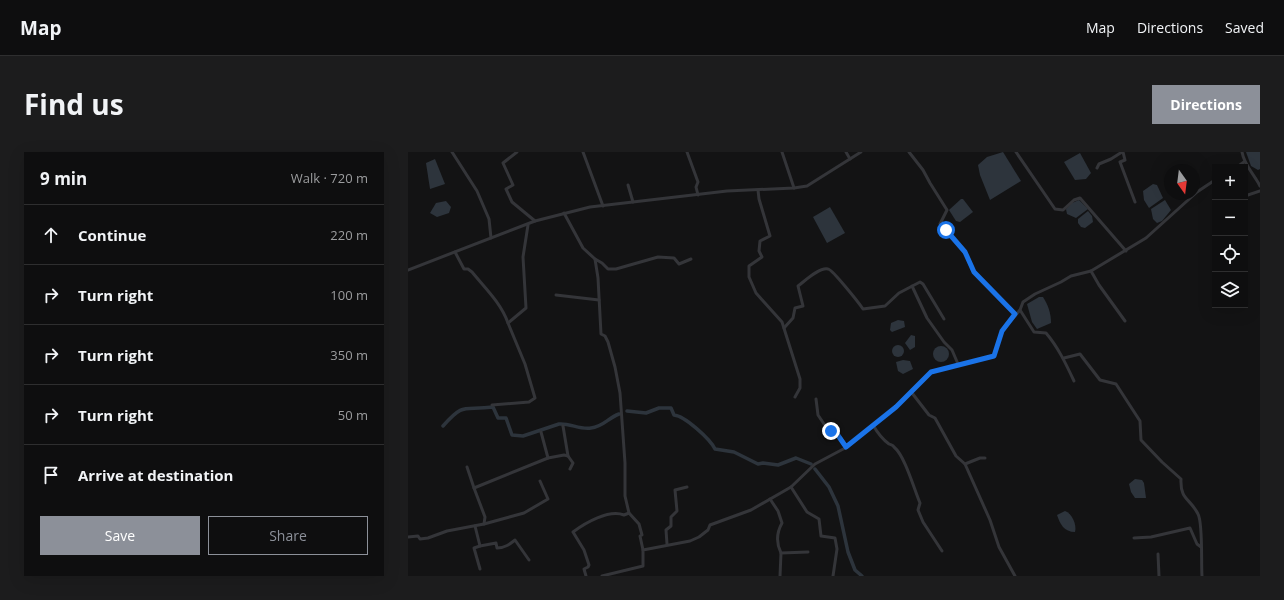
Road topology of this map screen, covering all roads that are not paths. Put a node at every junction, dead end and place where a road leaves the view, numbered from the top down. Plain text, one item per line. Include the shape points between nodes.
1 (452, 152) edge
2 (517, 152) edge
3 (583, 152) edge
4 (687, 152) edge
5 (782, 152) edge
6 (846, 152) edge
7 (861, 152) edge
8 (909, 152) edge
9 (1016, 152) edge
10 (1123, 152) edge
11 (1242, 152) edge
12 (850, 159) junction
13 (1244, 162) junction
14 (1241, 164) edge
15 (1097, 168) dead end
16 (1212, 182) edge
17 (628, 185) dead end
18 (1260, 186) edge
19 (794, 188) junction
20 (758, 190) junction
21 (1260, 191) edge
22 (1248, 195) edge
23 (698, 196) junction
24 (633, 202) junction
25 (1135, 202) dead end
26 (603, 206) junction
27 (564, 213) junction
28 (536, 222) junction
29 (528, 225) junction
30 (491, 238) junction
31 (1126, 251) junction
32 (455, 252) junction
33 (595, 259) junction
34 (692, 259) dead end
35 (408, 270) edge
36 (1091, 271) junction
37 (912, 286) junction
38 (556, 295) dead end
39 (599, 300) junction
40 (1020, 310) junction
41 (1015, 314) junction
42 (944, 319) dead end
43 (1125, 322) dead end
44 (508, 323) junction
45 (784, 328) junction
46 (1064, 358) junction
47 (958, 364) junction
48 (1074, 381) dead end
49 (912, 393) junction
50 (796, 398) dead end
51 (816, 399) dead end
52 (492, 405) dead end
53 (873, 425) junction
54 (563, 426) dead end
55 (541, 432) dead end
56 (846, 447) junction
57 (568, 456) junction
58 (548, 458) junction
59 (985, 458) dead end
60 (964, 464) junction
61 (466, 467) dead end
62 (570, 469) dead end
63 (540, 481) dead end
64 (687, 487) dead end
65 (791, 487) junction
66 (474, 488) junction
67 (770, 499) junction
68 (629, 513) junction
69 (484, 524) junction
70 (475, 526) junction
71 (408, 537) edge
72 (1134, 538) dead end
73 (667, 544) junction
74 (480, 546) junction
75 (1201, 547) junction
76 (643, 550) junction
77 (942, 551) dead end
78 (808, 552) dead end
79 (781, 553) junction
80 (1158, 554) dead end
81 (529, 560) dead end
82 (480, 569) dead end
83 (586, 576) edge
84 (602, 576) edge
85 (780, 576) edge
86 (834, 576) edge
87 (1015, 576) edge
88 (1159, 576) edge
89 (1202, 576) edge

1 - 30 street via 477,191 489,220
2 - 28 street via 503,163 513,185 506,189 512,202
3 - 26 street
4 - 23 street via 698,182
5 - 19 street
6 - 12 street
7 - 12 street
8 - 41 street via 924,170 946,210 940,224 965,252 974,272
9 - 31 street via 1055,209 1063,210 1080,198
10 - 15 street via 1099,164
10 - 25 street via 1125,160 1120,162
11 - 13 street
12 - 19 street via 807,186
13 - 14 street
13 - 18 street
16 - 31 street via 1188,199 1154,232
17 - 24 street
19 - 20 street
20 - 23 street
20 - 45 street via 758,199 770,236 760,241 759,251 762,257 749,266 749,277 756,293 782,322
21 - 22 street
23 - 24 street
24 - 26 street
26 - 27 street
27 - 28 street
27 - 33 street via 583,248
28 - 29 street
29 - 30 street
29 - 44 street via 523,257 526,308
30 - 32 street
31 - 36 street
32 - 35 street
32 - 44 street via 464,270 472,272 491,295
33 - 34 street via 608,269 658,257 674,258 679,264
33 - 39 street
36 - 40 street via 1071,276 1035,294 1023,302
36 - 43 street
37 - 42 street via 920,282 923,284
37 - 45 street via 884,306 863,309 832,270 826,268 798,286 803,306 795,308 793,318
37 - 47 street via 924,314 952,350
38 - 39 street
39 - 68 street via 601,334 608,342 620,393 625,463 623,489
40 - 41 street
40 - 46 street via 1034,332 1046,332
41 - 47 street via 1002,331 994,356
44 - 52 street via 525,364 535,398 529,402
45 - 50 street via 800,379
46 - 48 street
46 - 75 street via 1080,354 1100,380 1116,384 1140,421 1141,440 1181,479 1180,488 1184,497 1199,514
47 - 49 street via 931,372
49 - 53 street
49 - 60 street via 938,423 956,456
51 - 56 street via 818,416 841,438
53 - 56 street
53 - 77 street via 881,437 894,446 909,472 910,481 920,503 918,510 923,522
54 - 57 street
55 - 58 street
56 - 65 street via 815,464
57 - 58 street
57 - 62 street via 573,463
58 - 66 street
59 - 60 street
60 - 87 street via 999,547
61 - 66 street
63 - 69 street via 548,499 524,513
64 - 73 street via 675,490 676,510 671,517 671,526 666,530
65 - 67 street
65 - 86 street via 807,512 819,519 821,536 835,538 837,549
66 - 69 street via 485,517
67 - 73 street via 751,510 710,525 708,530 695,539 681,544
67 - 79 street via 778,510 782,523 778,527 777,541
68 - 76 street via 639,524
68 - 83 street via 610,513 573,532 584,550 589,565 584,569
69 - 70 street
70 - 71 street via 447,531 420,540 418,536
70 - 74 street
72 - 75 street via 1151,537 1190,528 1196,544
73 - 76 street
74 - 81 street via 496,543 499,548 508,546 516,540
74 - 82 street via 474,548
75 - 89 street
76 - 84 street via 643,566
78 - 79 street
79 - 85 street
80 - 88 street

